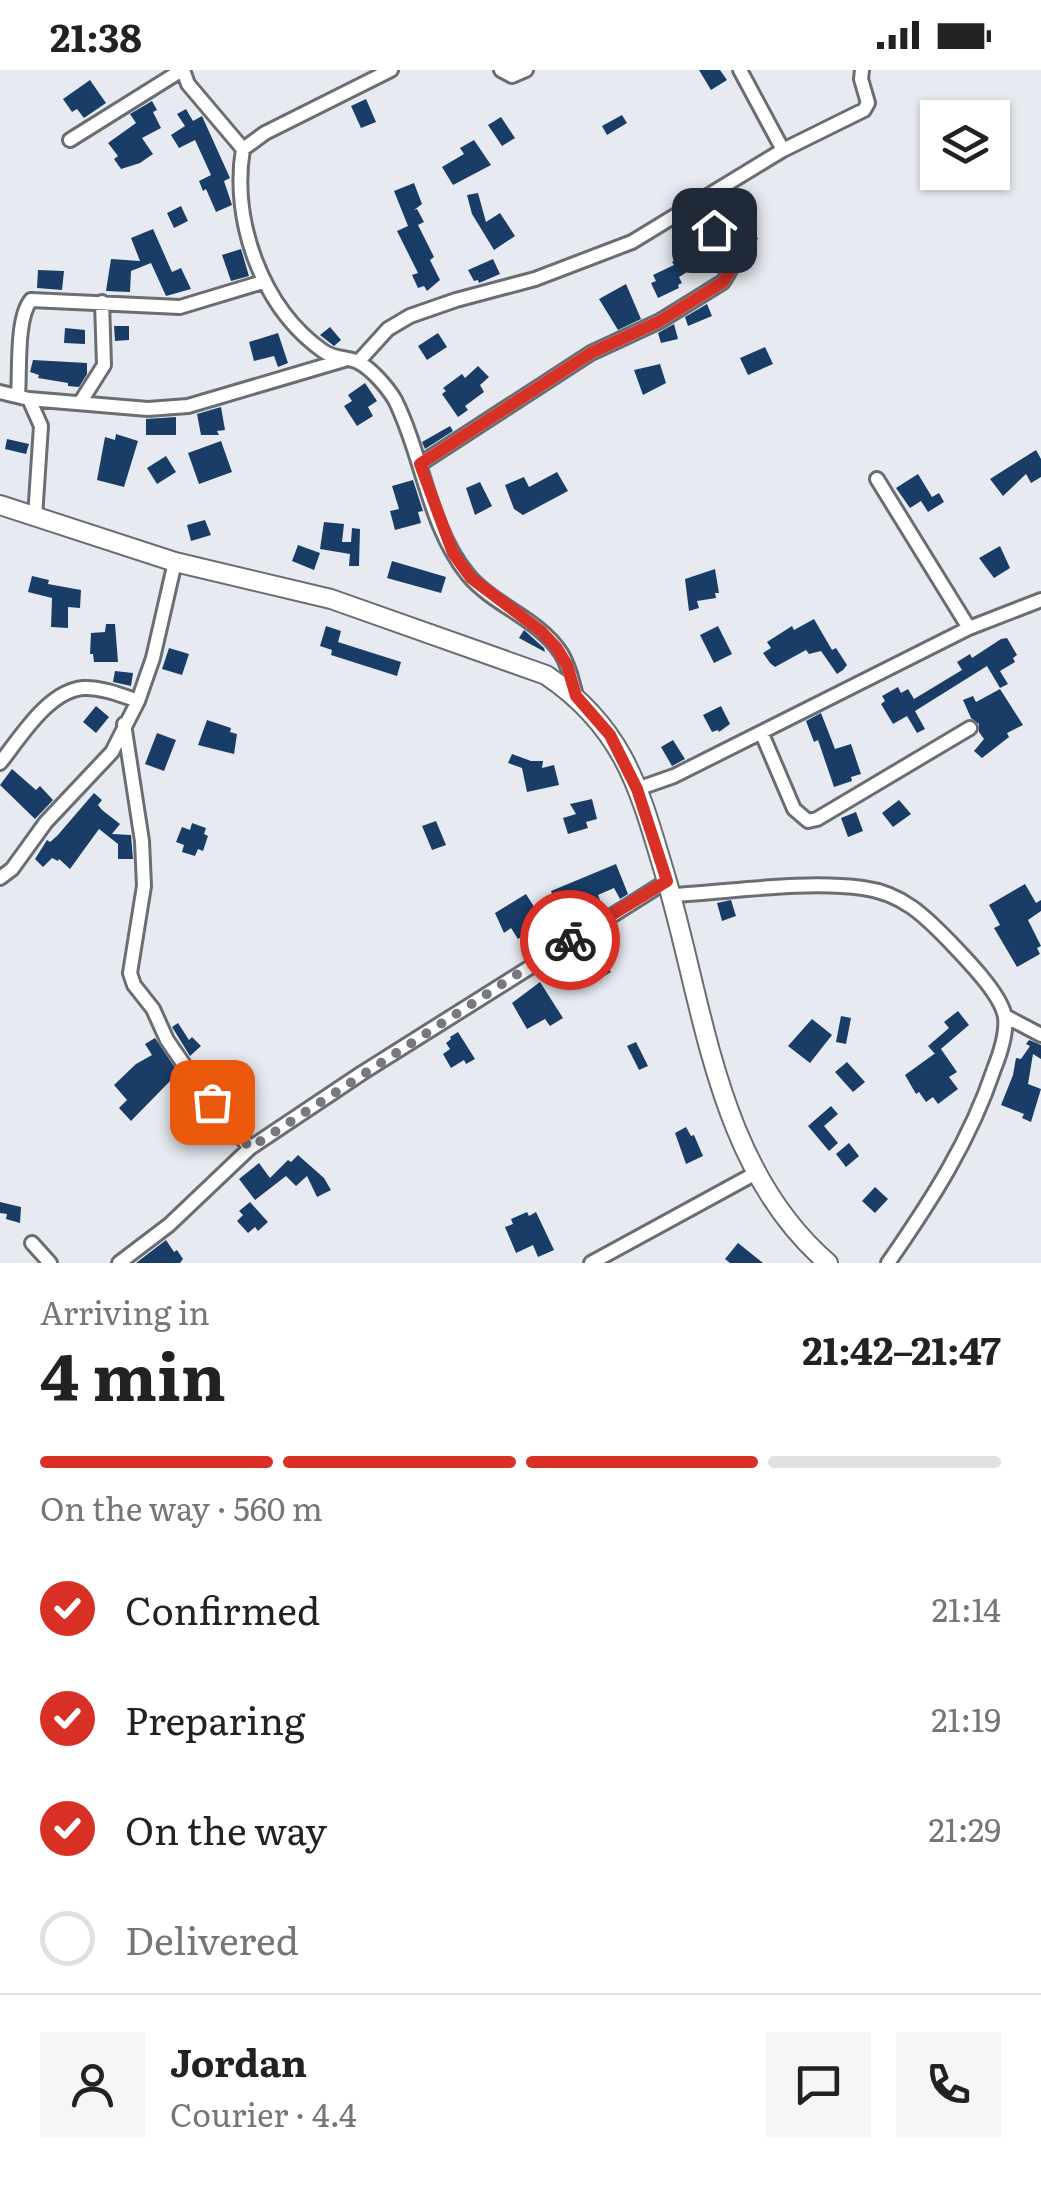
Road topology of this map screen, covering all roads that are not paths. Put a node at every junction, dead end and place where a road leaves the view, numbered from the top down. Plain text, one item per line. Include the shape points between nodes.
1 (182, 70) edge
2 (391, 70) edge
3 (501, 70) edge
4 (526, 70) edge
5 (740, 70) edge
6 (862, 70) edge
7 (70, 140) dead end
8 (244, 149) junction
9 (783, 150) junction
10 (699, 204) junction
11 (263, 282) junction
12 (102, 302) junction
13 (351, 361) junction
14 (0, 392) edge
15 (23, 397) junction
16 (80, 403) junction
17 (420, 464) junction
18 (877, 480) dead end
19 (0, 506) edge
20 (34, 517) junction
21 (175, 562) junction
22 (1041, 600) edge
23 (970, 628) junction
24 (576, 696) junction
25 (138, 701) junction
26 (124, 724) junction
27 (970, 728) dead end
28 (762, 734) junction
29 (0, 762) edge
30 (637, 789) junction
31 (0, 878) edge
32 (669, 888) junction
33 (1005, 1016) junction
34 (1041, 1034) edge
35 (250, 1148) junction
36 (756, 1173) junction
37 (32, 1243) dead end
38 (50, 1263) edge
39 (119, 1263) edge
40 (591, 1263) edge
41 (828, 1263) edge
42 (888, 1263) edge

1 - 7 street
1 - 8 street
2 - 8 street
3 - 4 street via 512,76
5 - 9 street
6 - 9 street via 868,107
8 - 11 street via 240,189
9 - 10 street
10 - 13 street via 632,242 410,316
10 - 17 street via 733,265 723,282 591,353
11 - 12 street via 180,307
11 - 13 street via 300,333 325,353
12 - 15 street via 28,303
12 - 16 street via 104,365
13 - 16 street via 188,406
13 - 17 street via 394,398
14 - 15 street
15 - 16 street
15 - 20 street via 41,426
17 - 24 street via 453,553 471,578 556,647
18 - 23 street
19 - 20 street
20 - 21 street
21 - 24 street via 331,600 546,675
21 - 25 street
22 - 23 street
23 - 28 street
24 - 30 street via 610,735
25 - 26 street
25 - 29 street via 82,688 69,692 50,704
26 - 31 street via 112,752
26 - 35 street via 144,886 130,973 167,1040
27 - 28 street via 808,820 794,808
28 - 30 street
30 - 32 street
32 - 33 street via 862,888 896,895 962,954
32 - 35 street
32 - 36 street via 717,1077
33 - 34 street
33 - 42 street via 1002,1047 973,1127
35 - 39 street
36 - 40 street
36 - 41 street via 780,1215
37 - 38 street

